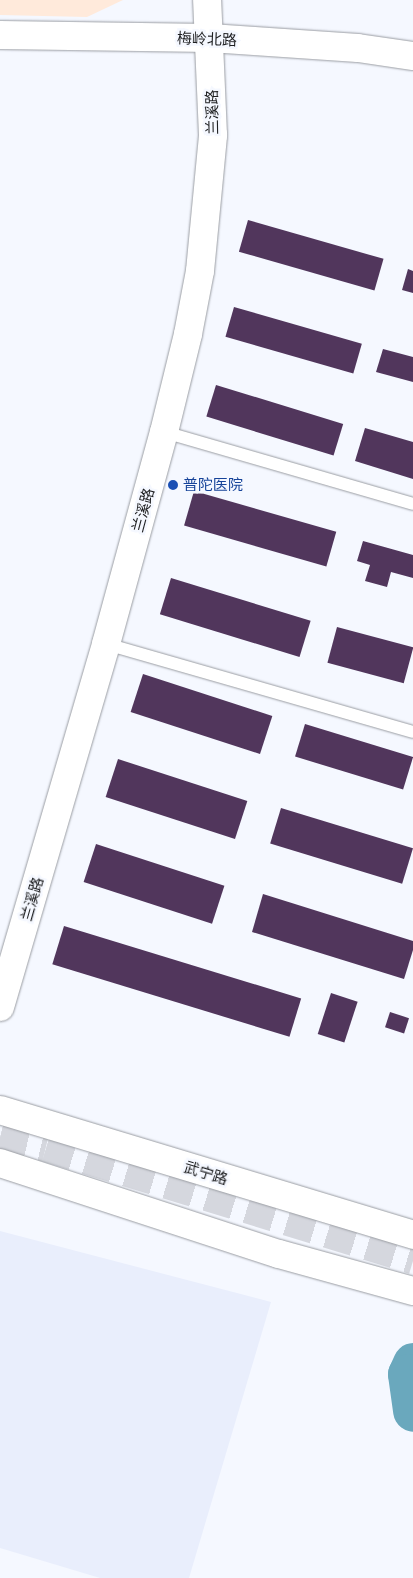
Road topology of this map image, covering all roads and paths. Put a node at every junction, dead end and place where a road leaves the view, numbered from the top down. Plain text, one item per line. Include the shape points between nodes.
1 (207, 0) edge
2 (0, 35) edge
3 (210, 38) junction
4 (413, 56) edge
5 (164, 432) junction
6 (413, 504) edge
7 (106, 644) junction
8 (413, 732) edge
9 (0, 1007) edge
10 (0, 1110) edge
11 (0, 1163) edge
12 (413, 1235) edge
13 (407, 1289) edge

1 - 3 street, 兰溪路
2 - 3 street, 梅岭北路
3 - 4 street, 梅岭北路 via 358,48
3 - 5 street, 兰溪路 via 213,135 200,271
5 - 6 lane
5 - 7 street, 兰溪路
7 - 8 lane
7 - 9 street, 兰溪路
10 - 12 street, 武宁路
11 - 13 street via 279,1254

